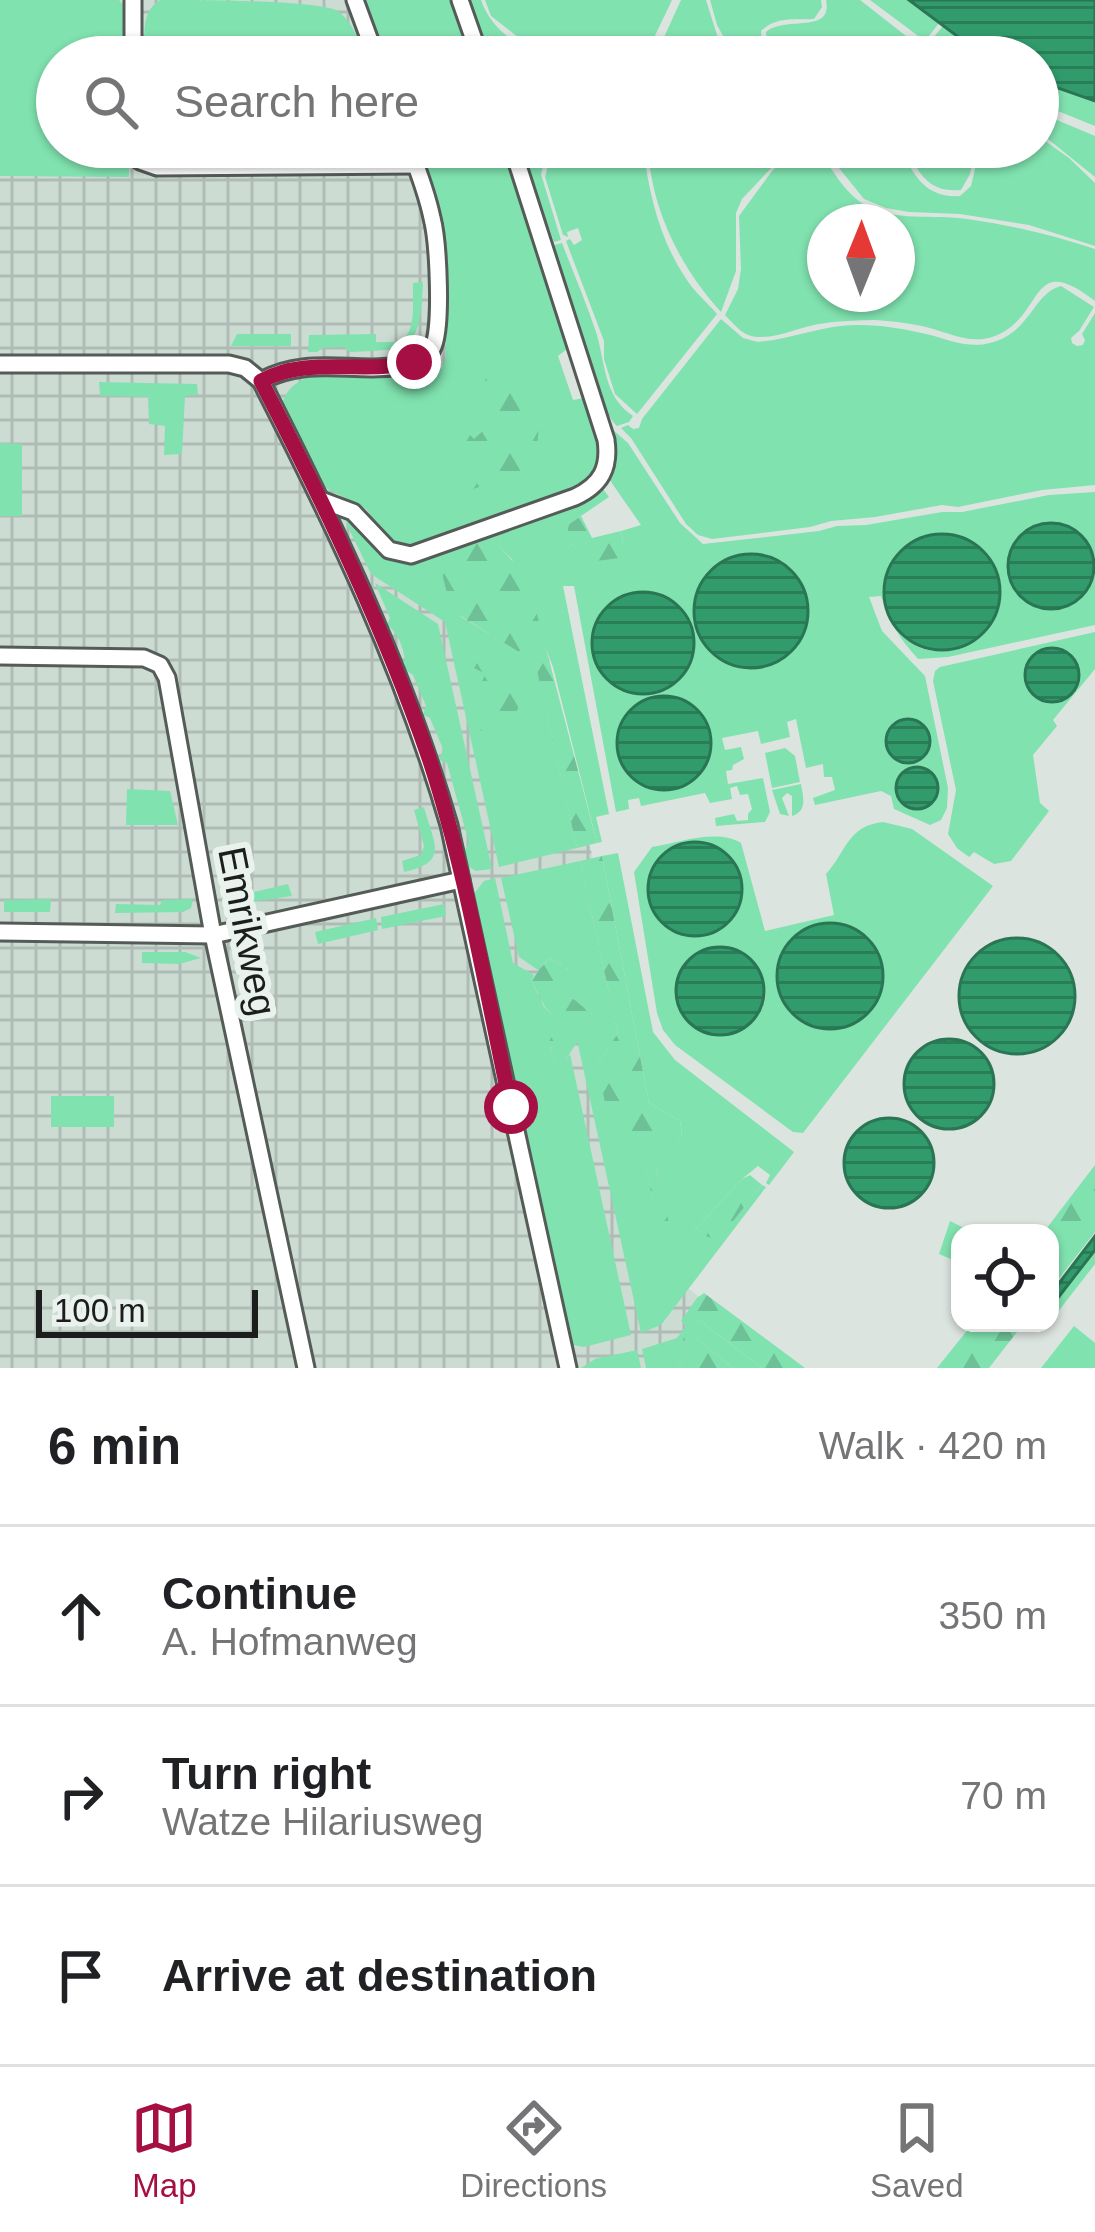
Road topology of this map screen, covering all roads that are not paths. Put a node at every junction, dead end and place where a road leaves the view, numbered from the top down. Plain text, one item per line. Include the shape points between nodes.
1 (133, 0) edge
2 (355, 0) edge
3 (460, 0) edge
4 (133, 36) edge
5 (368, 36) edge
6 (473, 36) edge
7 (417, 168) edge
8 (519, 168) edge
9 (0, 364) edge
10 (261, 381) junction
11 (321, 500) junction
12 (0, 656) edge
13 (461, 880) junction
14 (0, 932) edge
15 (213, 935) junction
16 (306, 1368) edge
17 (568, 1368) edge

1 - 4 street
2 - 5 street
3 - 6 street
7 - 10 street via 437,261 435,340 426,356 394,366 304,367
8 - 11 street via 602,426 602,476 575,497 411,555 389,550 353,512
9 - 10 street via 219,363
10 - 11 street
11 - 13 street via 412,712
12 - 15 street, Emrikweg via 144,658 160,665
13 - 15 street
13 - 17 street
14 - 15 street
15 - 16 street, Emrikweg

